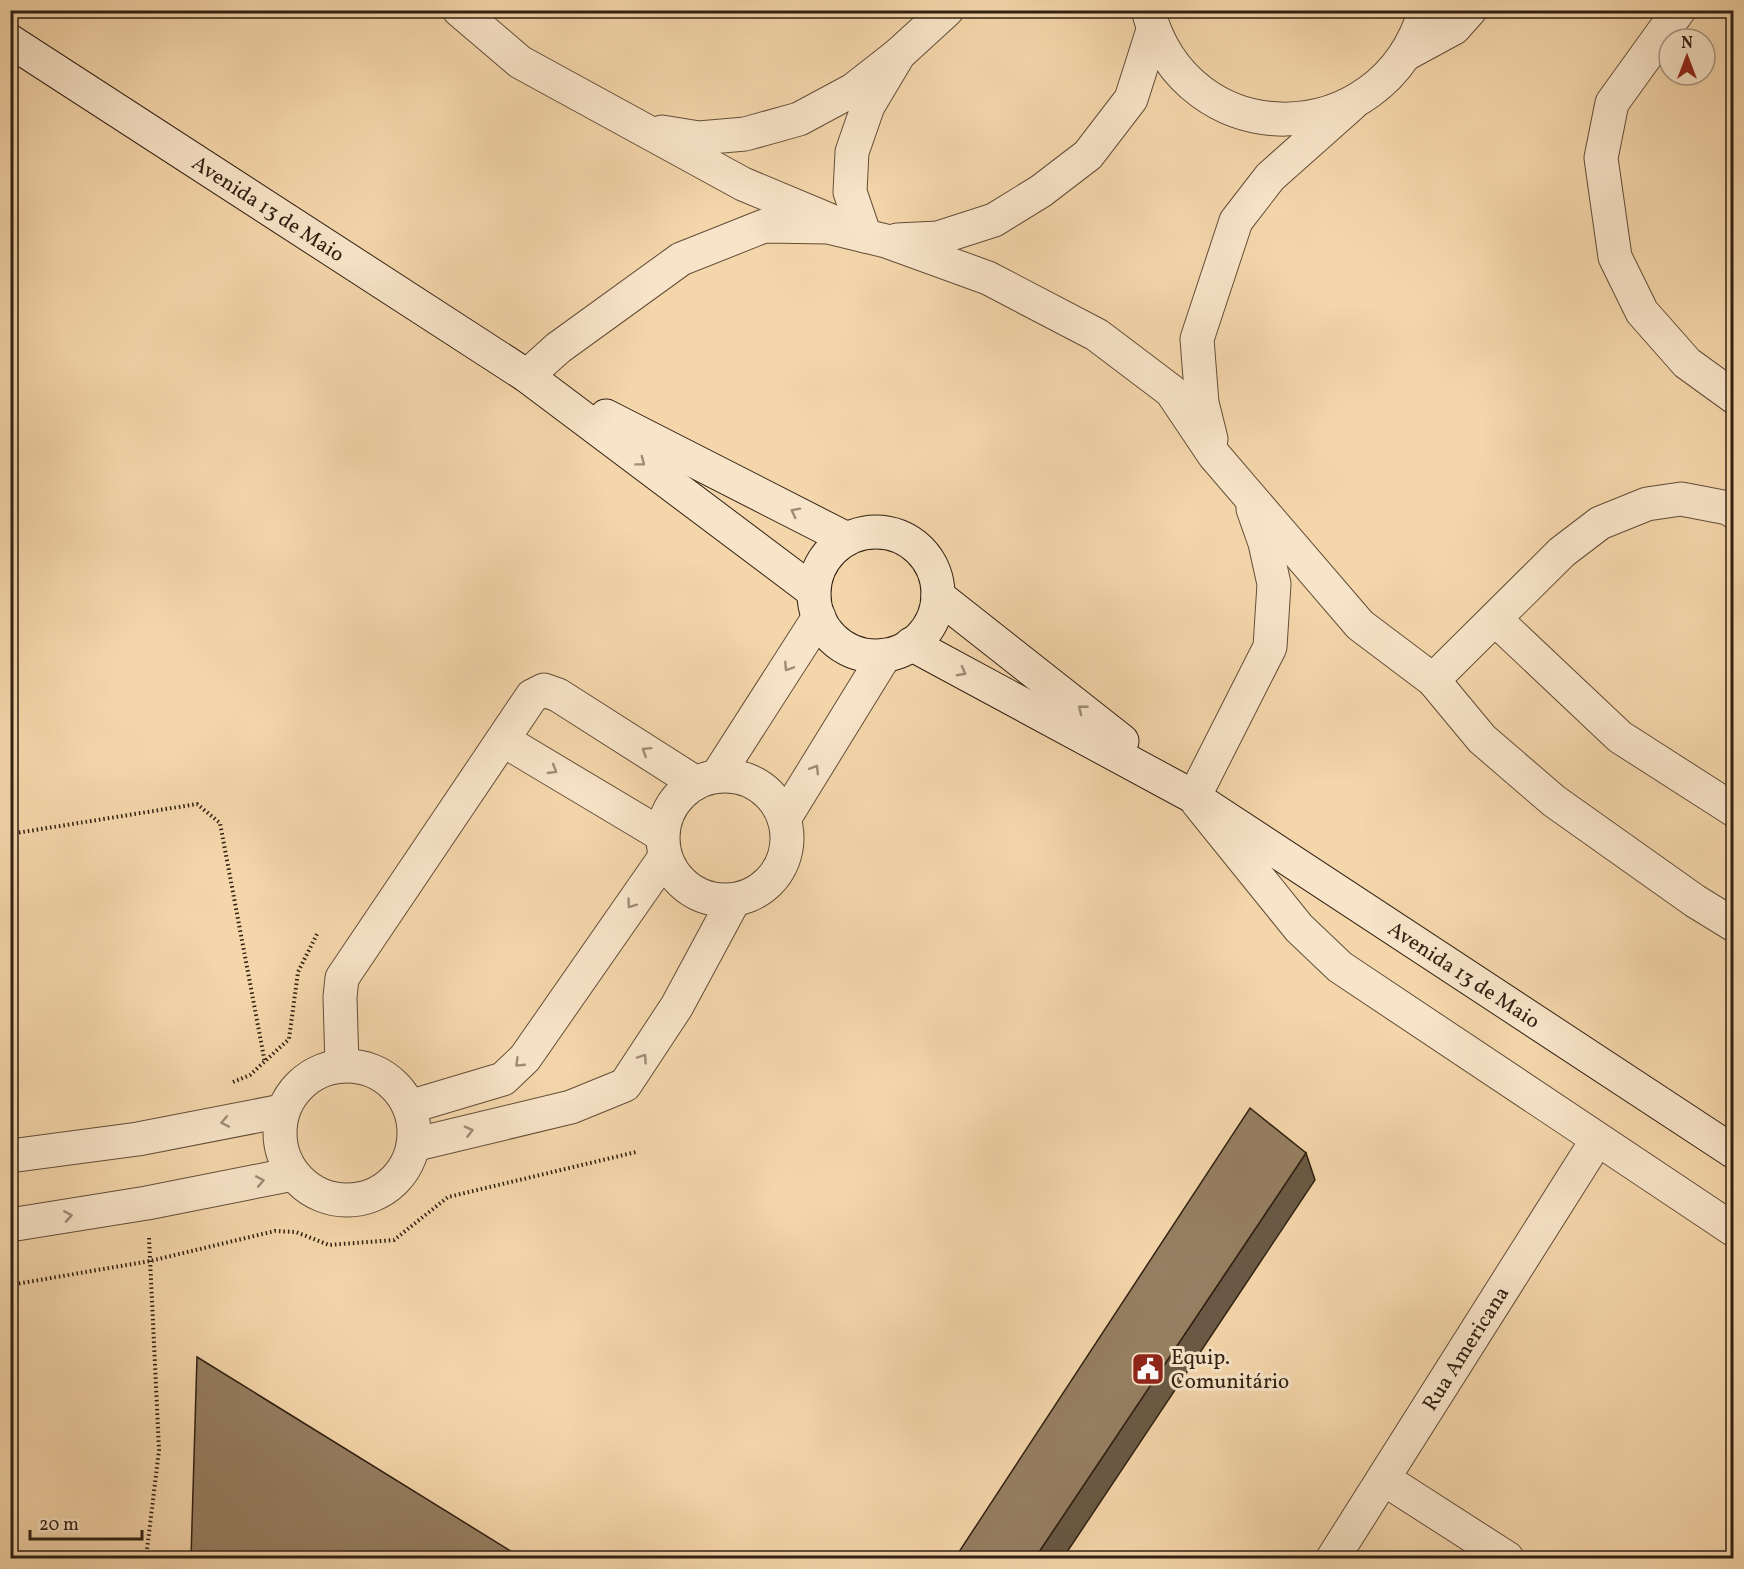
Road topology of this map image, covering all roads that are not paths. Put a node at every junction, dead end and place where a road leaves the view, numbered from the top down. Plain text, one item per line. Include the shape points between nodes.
1 (459, 10) edge
2 (947, 10) edge
3 (1425, 10) edge
4 (1470, 10) edge
5 (1678, 10) edge
6 (1150, 20) edge
7 (10, 41) edge
8 (900, 54) junction
9 (1407, 54) junction
10 (1351, 105) junction
11 (644, 130) junction
12 (886, 241) junction
13 (527, 376) junction
14 (1734, 397) edge
15 (1214, 455) junction
16 (1248, 493) junction
17 (1734, 512) edge
18 (847, 539) junction
19 (938, 596) junction
20 (816, 604) junction
21 (1495, 619) junction
22 (898, 650) junction
23 (1433, 681) junction
24 (503, 741) junction
25 (706, 779) junction
26 (1194, 797) junction
27 (1734, 810) edge
28 (784, 819) junction
29 (664, 846) junction
30 (734, 900) junction
31 (1734, 925) edge
32 (342, 1066) junction
33 (409, 1107) junction
34 (282, 1111) junction
35 (1597, 1140) junction
36 (412, 1145) junction
37 (1734, 1152) edge
38 (10, 1156) edge
39 (293, 1174) junction
40 (10, 1226) edge
41 (1734, 1230) edge
42 (1384, 1479) junction
43 (1334, 1558) edge
44 (1507, 1558) edge

1 - 11 street via 520,62
2 - 8 street
3 - 9 street
4 - 9 street via 1454,28
5 - 14 street via 1612,103 1601,158 1613,246 1642,312 1687,363
6 - 10 street via 1166,55 1184,77 1231,109 1287,120 1324,115
6 - 12 street via 1131,99 1088,154 1041,191 994,220 938,238
7 - 13 street, Avenida 13 de Maio
8 - 11 street via 853,90 799,119 745,134 699,138
8 - 11 street via 868,106 852,152 850,192 865,236 743,184
9 - 10 street via 1382,83
10 - 15 street via 1270,177 1236,221 1197,339 1202,403
12 - 13 street via 828,227 764,226 681,259 558,348
12 - 15 street via 988,278 1097,335 1171,391
18 -> 13 street
13 -> 20 street
15 - 16 street
16 - 23 street via 1360,625
16 - 26 street via 1274,584 1270,647
17 - 21 street via 1681,499 1647,504 1600,523 1562,552
18 - 19 street via 868,532 889,533 909,541 925,556 935,575
18 - 20 street via 830,552 818,570
19 - 22 street via 934,617 922,635
26 -> 19 street
20 - 22 street via 826,632 843,646 863,654
20 -> 25 street
21 - 23 street
21 - 27 street via 1620,737
22 -> 26 street
28 -> 22 street
23 - 31 street via 1482,739 1554,801
25 -> 24 street via 544,690 532,696
24 -> 29 street
24 - 32 street via 342,978
25 - 28 street via 738,778 758,786 774,800
25 - 29 street via 679,796 667,814
26 - 35 street via 1299,928 1340,967
26 - 37 street, Avenida 13 de Maio
28 - 30 street via 787,840 783,861 771,879 754,893
29 - 30 street via 675,876 692,891 712,899
29 -> 33 street via 525,1058 502,1079
36 -> 30 street via 571,1107 625,1084 677,1006
32 - 33 street via 368,1070 385,1078
32 - 34 street via 316,1073 296,1089
33 - 36 street via 414,1126
34 -> 38 street via 138,1139
34 - 39 street via 282,1154
35 - 41 street
35 - 42 street, Rua Americana
36 - 39 street via 405,1166 391,1183 373,1195 352,1200 329,1198
40 -> 39 street
42 - 43 street, Rua Americana
42 - 44 street

